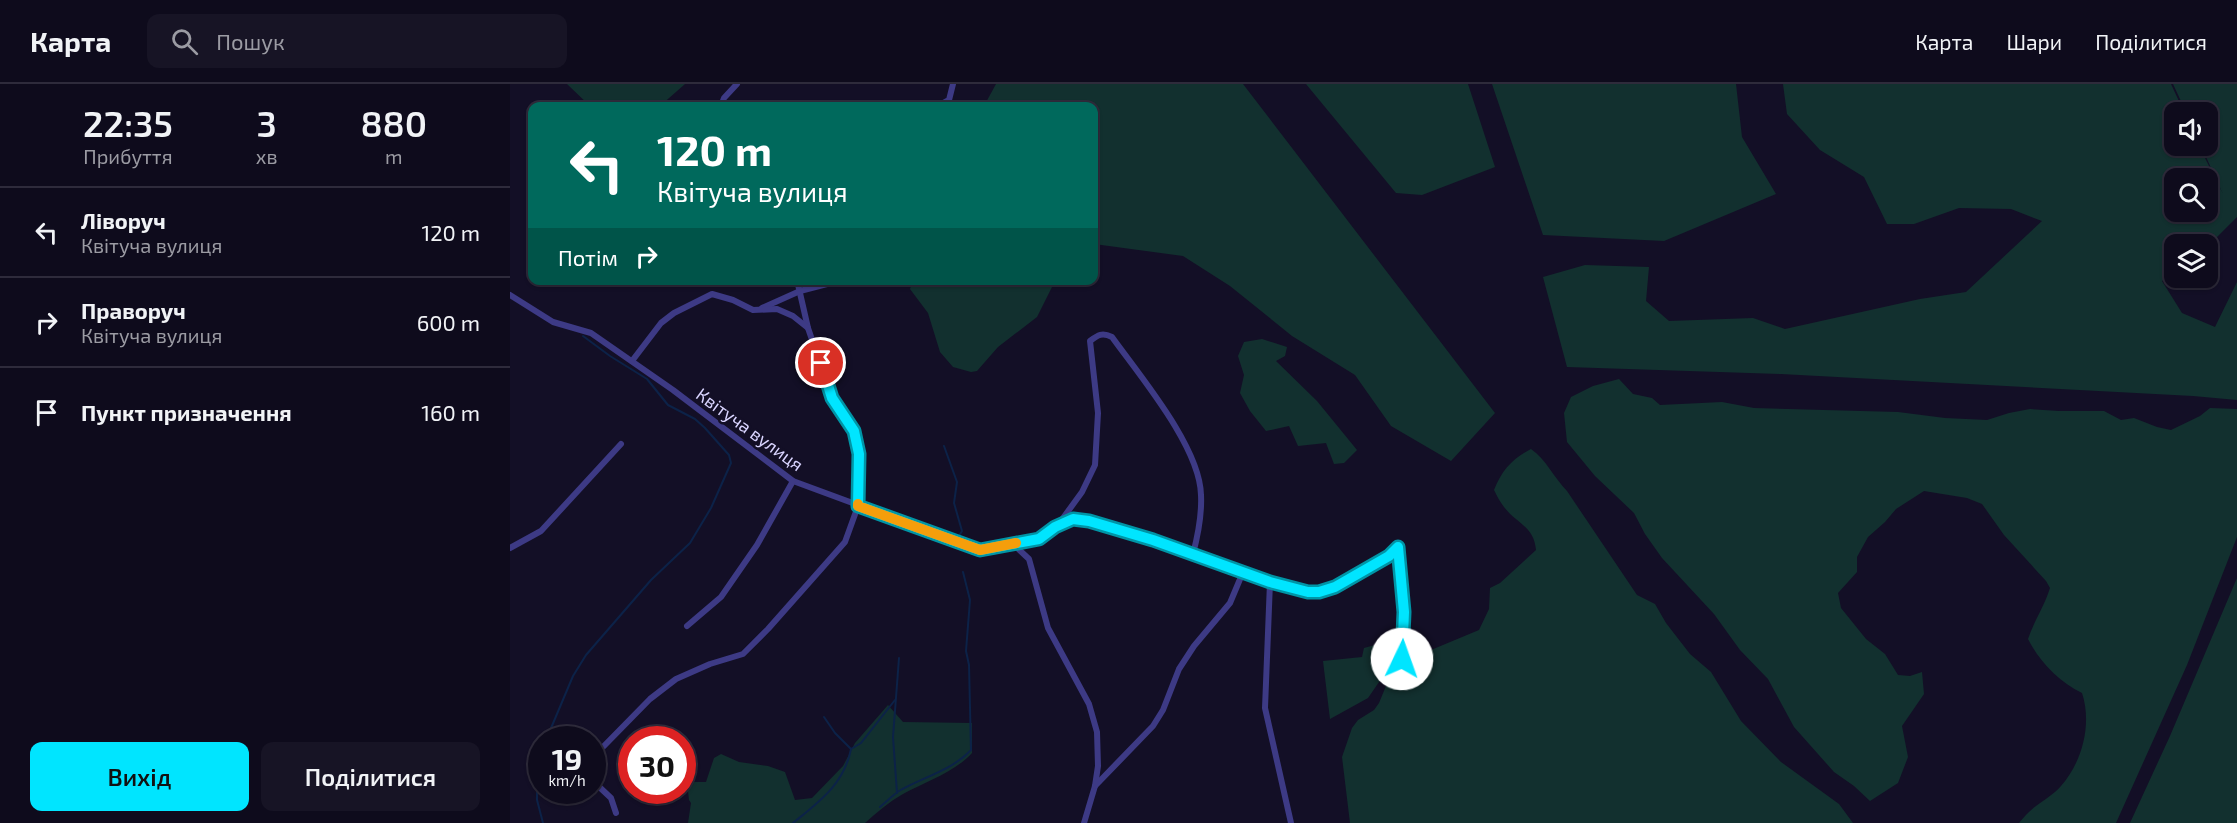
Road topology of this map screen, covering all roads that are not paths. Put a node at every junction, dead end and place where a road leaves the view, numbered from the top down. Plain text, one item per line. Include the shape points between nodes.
1 (737, 84) edge
2 (953, 84) edge
3 (722, 102) edge
4 (945, 102) edge
5 (798, 285) edge
6 (822, 285) edge
7 (800, 291) junction
8 (510, 295) edge
9 (759, 309) junction
10 (808, 328) junction
11 (632, 361) junction
12 (621, 444) dead end
13 (793, 482) junction
14 (858, 506) junction
15 (1057, 526) junction
16 (1013, 544) junction
17 (510, 548) edge
18 (1193, 554) junction
19 (1242, 572) junction
20 (1270, 582) junction
21 (687, 626) dead end
22 (1390, 679) dead end
23 (1095, 786) junction
24 (616, 813) dead end
25 (1083, 823) edge
26 (1291, 823) edge

1 - 3 street
2 - 4 street
5 - 7 street
6 - 7 street
7 - 9 street
7 - 10 street
8 - 11 street, Квітуча вулиця via 553,322 591,333
9 - 10 street via 777,309
9 - 11 street via 712,294 661,323
10 - 14 street via 832,398 854,431 859,454
11 - 13 street, Квітуча вулиця
12 - 17 street via 541,531
13 - 14 street, Квітуча вулиця
13 - 21 street via 757,545 720,597
14 - 16 street, Квітуча вулиця via 980,550
14 - 24 street via 845,542 743,654 676,679 650,699 602,748 594,782 611,798
15 - 16 street, Квітуча вулиця via 1039,539
15 - 18 street, Квітуча вулиця via 1073,519 1089,521
15 - 18 street via 1082,492 1095,465 1098,413 1090,341 1105,334 1112,337 1180,432 1192,458 1202,493
16 - 23 street via 1029,559 1048,628 1089,704 1097,732
18 - 19 street, Квітуча вулиця
19 - 20 street, Квітуча вулиця
19 - 23 street via 1230,603 1179,669 1153,726
20 - 22 street, Квітуча вулиця via 1308,592 1327,590 1389,556 1398,547 1403,648 1402,659
20 - 26 street via 1265,708
23 - 25 street

